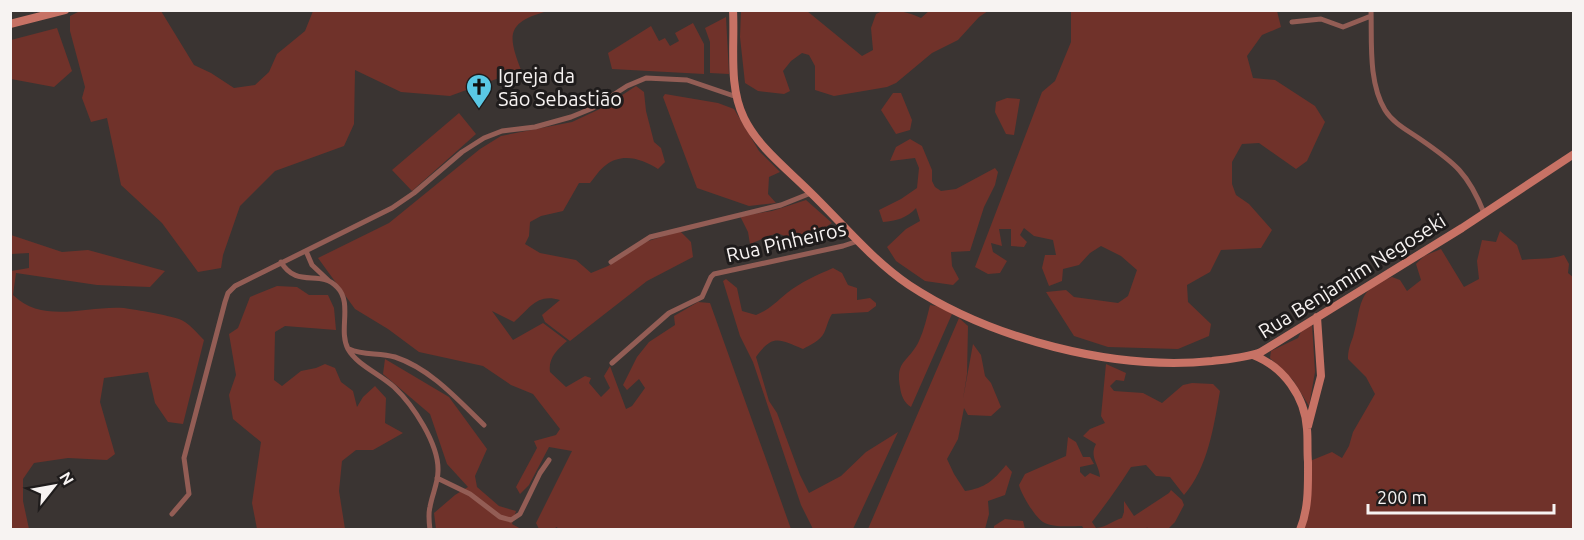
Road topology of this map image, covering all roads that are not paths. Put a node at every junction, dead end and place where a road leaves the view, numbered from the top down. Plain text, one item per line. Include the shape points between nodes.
1 (65, 10) edge
2 (733, 10) edge
3 (1371, 13) edge
4 (1292, 22) dead end
5 (10, 24) edge
6 (737, 97) junction
7 (1574, 154) edge
8 (811, 193) junction
9 (1484, 213) junction
10 (860, 241) junction
11 (306, 251) junction
12 (281, 262) junction
13 (611, 262) dead end
14 (330, 282) junction
15 (1317, 317) junction
16 (347, 348) junction
17 (1253, 355) junction
18 (612, 363) dead end
19 (484, 425) dead end
20 (1307, 429) junction
21 (549, 460) dead end
22 (437, 478) junction
23 (172, 514) dead end
24 (430, 530) edge
25 (1300, 530) edge

1 - 5 main road
2 - 6 main road, Rua Benjamim Negoseki
3 - 4 street via 1343,27 1321,19
3 - 9 street via 1374,72 1384,109 1397,124 1463,172
6 - 8 main road, Rua Benjamim Negoseki via 755,136
6 - 11 street via 687,80 635,81 571,117 484,138 405,200
7 - 9 main road, Rua Benjamim Negoseki
8 - 10 main road, Rua Benjamim Negoseki
8 - 13 street via 650,237
9 - 15 main road, Rua Benjamim Negoseki
10 - 17 main road, Rua Benjamim Negoseki via 895,274 928,296 989,326 1038,343 1086,354 1153,362 1198,362
10 - 18 street, Rua Pinheiros via 714,274 702,297 669,313
11 - 12 street
11 - 14 street via 312,265
12 - 14 street via 296,277
12 - 23 street via 228,293 184,458 189,494
14 - 16 street via 344,298
15 - 17 main road, Rua Benjamim Negoseki
15 - 20 main road via 1321,376
16 - 19 street via 364,355 396,358 411,366 440,384
16 - 22 street via 395,388 415,412 437,458
17 - 20 main road via 1271,364 1294,389
20 - 25 main road via 1308,499
21 - 22 street via 520,514 511,520
22 - 24 street

